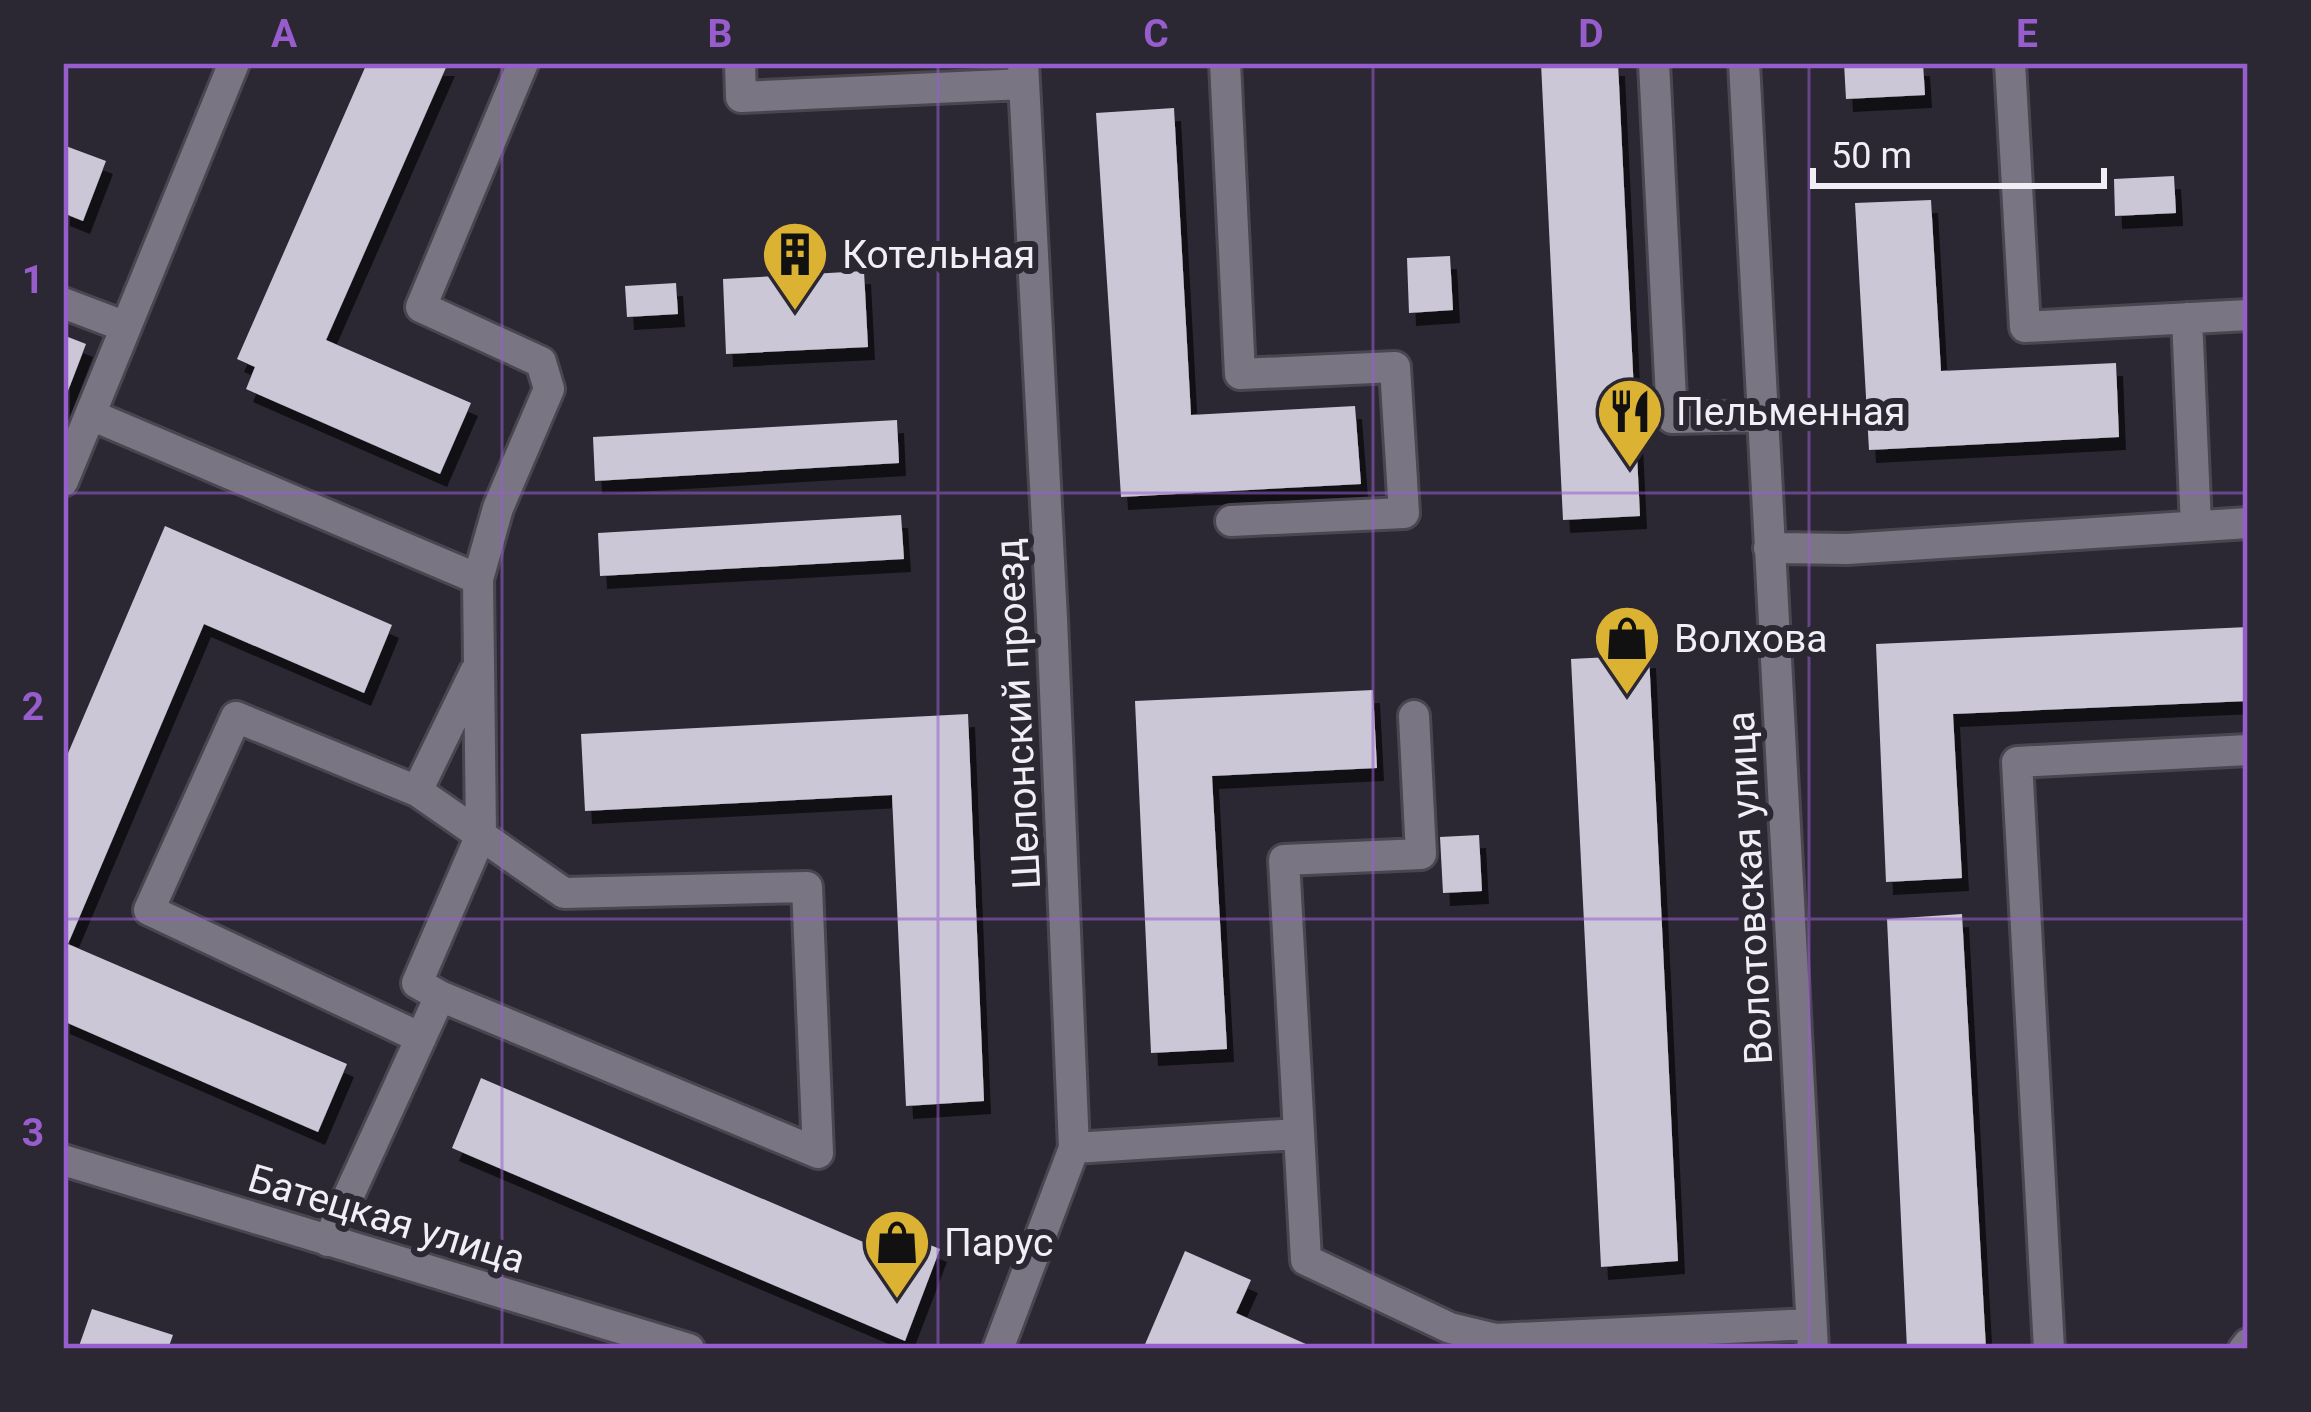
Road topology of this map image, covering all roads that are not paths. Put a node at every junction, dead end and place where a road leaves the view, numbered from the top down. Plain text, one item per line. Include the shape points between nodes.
1 (234, 63) edge
2 (523, 63) edge
3 (740, 63) edge
4 (1225, 63) edge
5 (1654, 63) edge
6 (1744, 63) edge
7 (2010, 63) edge
8 (1023, 73) edge
9 (63, 303) edge
10 (2248, 314) edge
11 (2187, 318) junction
12 (126, 327) junction
13 (91, 415) junction
14 (1761, 416) junction
15 (63, 482) edge
16 (1231, 521) dead end
17 (2248, 523) edge
18 (2196, 526) junction
19 (1769, 548) junction
20 (478, 579) junction
21 (478, 665) junction
22 (1414, 716) dead end
23 (2248, 750) edge
24 (417, 791) junction
25 (481, 836) junction
26 (440, 997) junction
27 (421, 1038) junction
28 (1298, 1134) junction
29 (1074, 1148) junction
30 (63, 1160) edge
31 (328, 1241) junction
32 (1812, 1337) edge
33 (689, 1349) edge
34 (998, 1349) edge
35 (2049, 1349) edge

1 - 12 street
2 - 20 street via 421,307 541,362 549,389 498,508
3 - 8 street via 742,98
4 - 16 street via 1240,374 1395,368 1404,513
5 - 14 street via 1672,418
6 - 14 street, Волотовская улица
7 - 11 street via 2025,327
8 - 29 street, Шелонский проезд
9 - 12 street
10 - 11 street
11 - 18 street
12 - 13 street
13 - 15 street
13 - 20 street
14 - 19 street, Волотовская улица
17 - 18 street
18 - 19 street
19 - 32 street, Волотовская улица
20 - 21 street
21 - 24 street
21 - 25 street
22 - 28 street via 1421,854 1284,860
23 - 35 street via 2018,762
24 - 25 street
24 - 27 street via 236,717 149,910
25 - 26 street via 417,983
25 - 26 street via 564,893 808,887 818,1153
26 - 27 street
27 - 31 street
28 - 29 street
28 - 32 street via 1306,1260 1450,1328 1496,1339
29 - 34 street, Шелонский проезд
30 - 31 street, Батецкая улица
31 - 33 street, Батецкая улица

